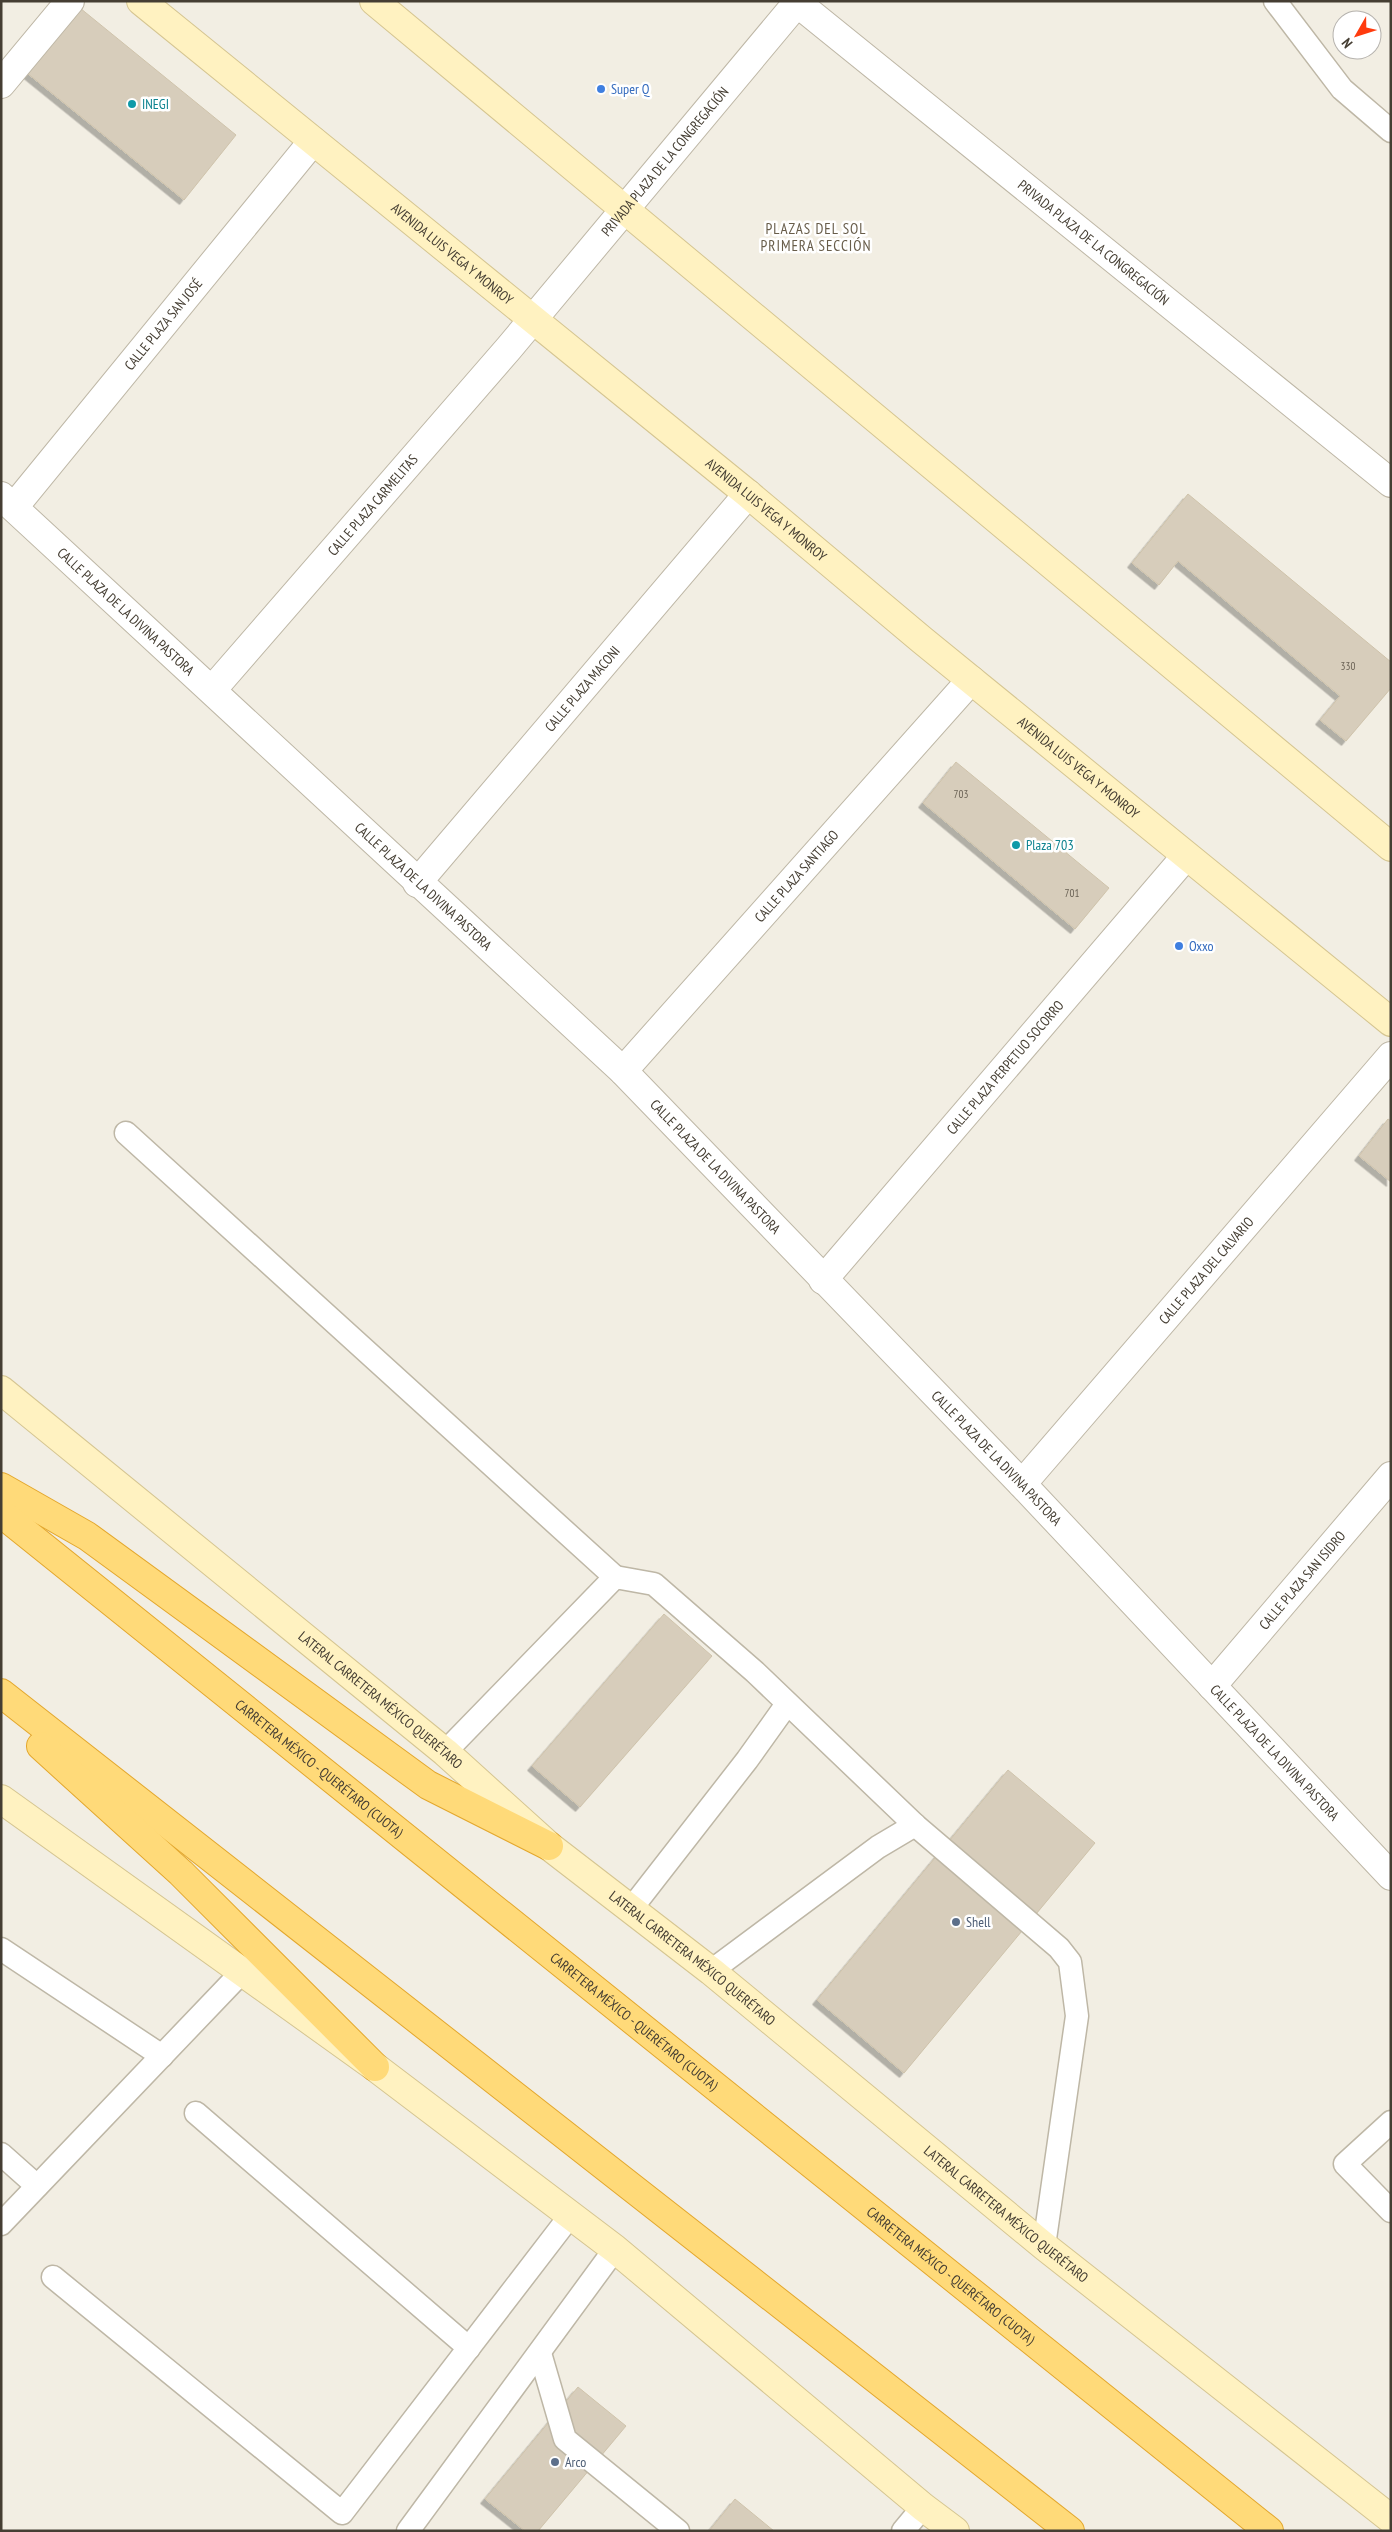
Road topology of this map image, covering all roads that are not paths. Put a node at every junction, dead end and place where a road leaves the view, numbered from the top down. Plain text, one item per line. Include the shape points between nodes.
1 (70, 1) edge
2 (140, 1) edge
3 (374, 1) edge
4 (1275, 1) edge
5 (796, 2) edge
6 (1, 84) edge
7 (1391, 130) edge
8 (313, 141) junction
9 (624, 210) junction
10 (533, 320) junction
11 (1391, 483) edge
12 (748, 494) junction
13 (8, 502) edge
14 (971, 680) junction
15 (212, 690) junction
16 (1391, 848) edge
17 (1186, 856) junction
18 (417, 883) junction
19 (1391, 1022) edge
20 (1391, 1056) edge
21 (623, 1071) junction
22 (126, 1133) dead end
23 (823, 1280) junction
24 (1, 1390) edge
25 (1391, 1476) edge
26 (1022, 1484) junction
27 (1, 1487) edge
28 (1, 1513) edge
29 (615, 1577) junction
30 (1212, 1686) junction
31 (1, 1693) edge
32 (787, 1704) junction
33 (1, 1710) edge
34 (444, 1752) junction
35 (1, 1799) edge
36 (915, 1825) junction
37 (549, 1846) junction
38 (1391, 1876) edge
39 (631, 1909) junction
40 (1, 1949) edge
41 (710, 1971) junction
42 (242, 1972) junction
43 (162, 2056) junction
44 (375, 2067) junction
45 (196, 2112) dead end
46 (1391, 2122) edge
47 (1, 2154) edge
48 (37, 2186) junction
49 (1391, 2211) edge
50 (570, 2216) junction
51 (1, 2224) edge
52 (1044, 2246) junction
53 (615, 2249) junction
54 (53, 2277) dead end
55 (469, 2348) junction
56 (540, 2353) junction
57 (923, 2507) junction
58 (1391, 2519) edge
59 (408, 2531) edge
60 (678, 2531) edge
61 (903, 2531) edge
62 (955, 2531) edge
63 (1070, 2531) edge
64 (1269, 2531) edge

1 - 6 street
2 - 8 main road, AVENIDA LUIS VEGA Y MONROY
3 - 9 main road
4 - 7 lane via 1342,89
5 - 9 street, PRIVADA PLAZA DE LA CONGREGACIÓN
5 - 11 street, PRIVADA PLAZA DE LA CONGREGACIÓN
8 - 10 main road, AVENIDA LUIS VEGA Y MONROY
8 - 13 street, CALLE PLAZA SAN JOSÉ
9 - 10 street, PRIVADA PLAZA DE LA CONGREGACIÓN
9 - 16 main road
10 - 12 main road, AVENIDA LUIS VEGA Y MONROY
10 - 15 street, CALLE PLAZA CARMELITAS
12 - 14 main road, AVENIDA LUIS VEGA Y MONROY
12 - 18 street, CALLE PLAZA MACONI
13 - 15 street, CALLE PLAZA DE LA DIVINA PASTORA
14 - 17 main road, AVENIDA LUIS VEGA Y MONROY
14 - 21 street, CALLE PLAZA SANTIAGO
15 - 18 street, CALLE PLAZA DE LA DIVINA PASTORA
17 - 19 main road, AVENIDA LUIS VEGA Y MONROY
17 - 23 street, CALLE PLAZA PERPETUO SOCORRO
18 - 21 street, CALLE PLAZA DE LA DIVINA PASTORA
20 - 26 street, CALLE PLAZA DEL CALVARIO
21 - 23 street, CALLE PLAZA DE LA DIVINA PASTORA
22 - 29 lane
23 - 26 street, CALLE PLAZA DE LA DIVINA PASTORA
24 - 34 main road, LATERAL CARRETERA MÉXICO QUERÉTARO
25 - 30 street, CALLE PLAZA SAN ISIDRO
26 - 30 street, CALLE PLAZA DE LA DIVINA PASTORA
27 - 37 highway via 87,1536 428,1785
28 - 64 highway, CARRETERA MÉXICO - QUERÉTARO (CUOTA)
29 - 32 lane via 654,1584
29 - 34 lane
30 - 38 street, CALLE PLAZA DE LA DIVINA PASTORA
31 - 63 highway
32 - 36 lane
32 - 39 lane via 748,1760
33 - 44 highway via 181,1873
34 - 37 main road, LATERAL CARRETERA MÉXICO QUERÉTARO
35 - 42 main road
36 - 41 lane via 878,1848
36 - 52 lane via 1059,1948 1070,1962 1077,2016
37 - 39 main road, LATERAL CARRETERA MÉXICO QUERÉTARO
39 - 41 main road, LATERAL CARRETERA MÉXICO QUERÉTARO
40 - 43 lane
41 - 52 main road, LATERAL CARRETERA MÉXICO QUERÉTARO
42 - 43 lane
42 - 44 main road
43 - 48 lane
44 - 50 main road
45 - 55 lane
46 - 49 lane via 1345,2164
47 - 48 lane
48 - 51 lane
50 - 53 main road
50 - 55 lane
52 - 58 main road, LATERAL CARRETERA MÉXICO QUERÉTARO
53 - 56 lane
53 - 57 main road
54 - 55 lane via 342,2513
56 - 59 lane
56 - 60 lane via 565,2439
57 - 61 lane
57 - 62 main road

